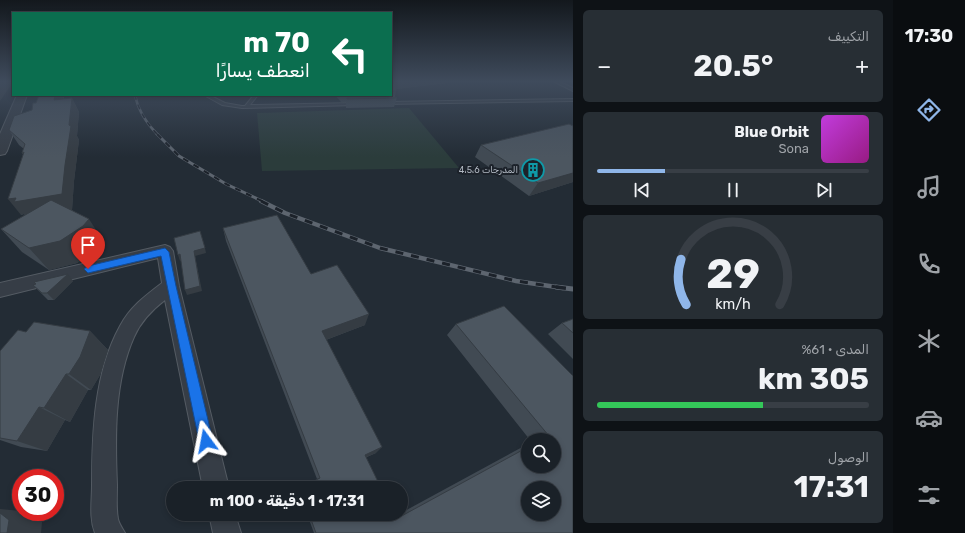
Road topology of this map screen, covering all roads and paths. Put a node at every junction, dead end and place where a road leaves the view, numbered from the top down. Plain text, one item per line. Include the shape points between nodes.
1 (16, 107) edge
2 (246, 107) edge
3 (251, 107) edge
4 (4, 129) edge
5 (0, 151) edge
6 (171, 286) junction
7 (0, 290) edge
8 (214, 481) edge
9 (224, 521) edge
10 (111, 533) edge
11 (227, 533) edge

1 - 4 street
2 - 3 lane
4 - 5 street
6 - 7 street via 165,252
6 - 8 street
6 - 10 street via 141,311 123,338 110,386 103,446 105,524
9 - 11 street

